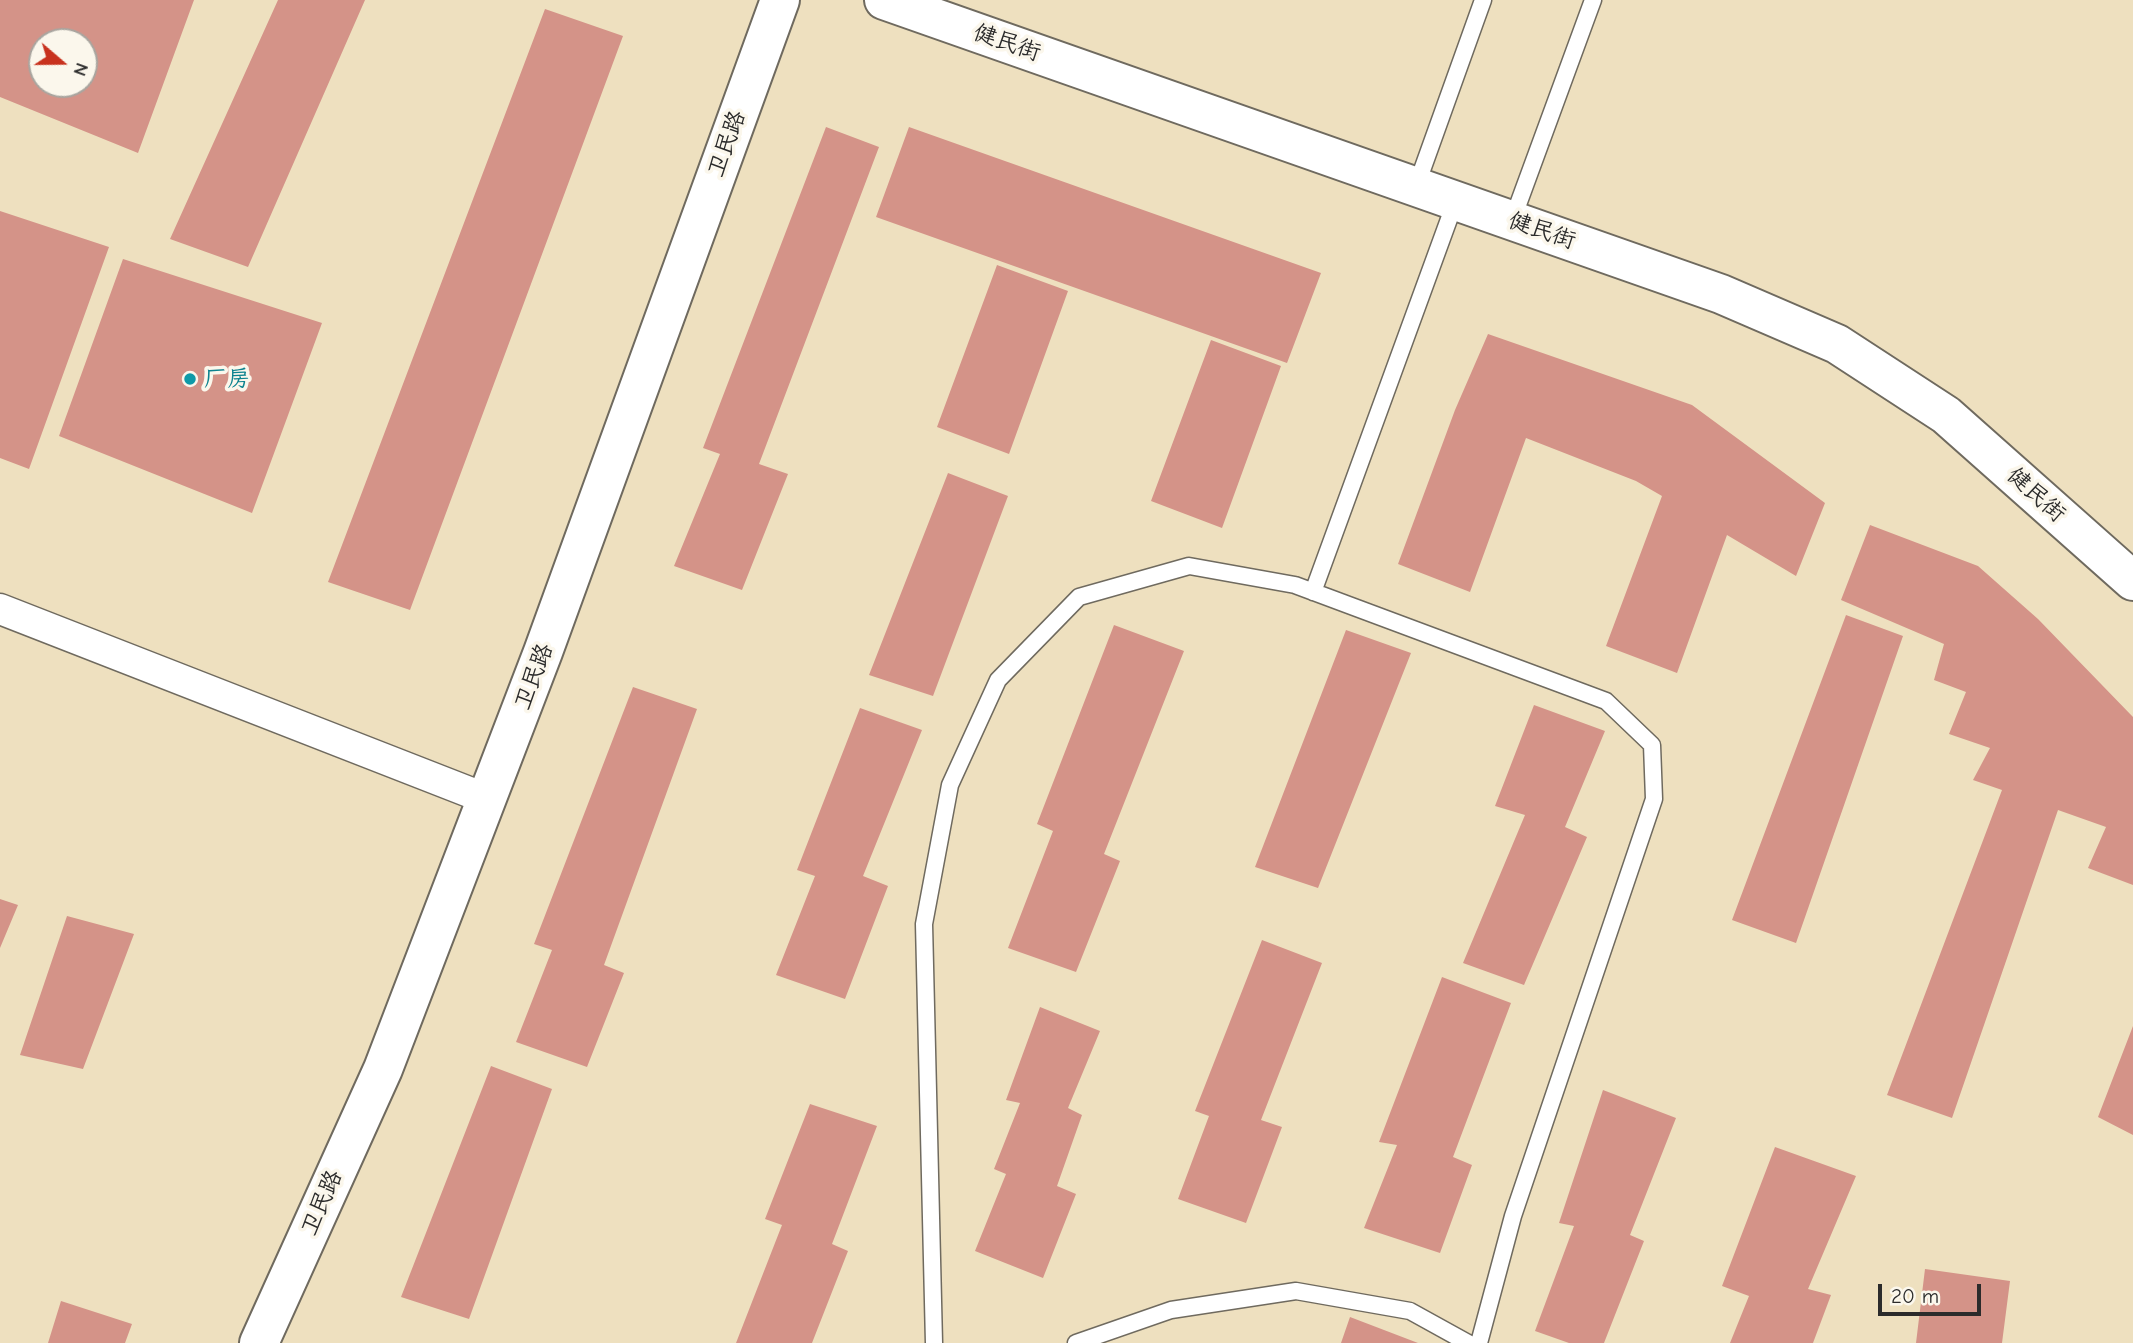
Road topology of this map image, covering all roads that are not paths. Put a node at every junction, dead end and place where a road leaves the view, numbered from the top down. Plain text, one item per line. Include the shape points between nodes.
1 (780, 0) edge
2 (884, 0) edge
3 (1483, 0) edge
4 (1593, 0) edge
5 (1416, 187) junction
6 (1456, 200) junction
7 (1513, 220) junction
8 (2133, 581) edge
9 (1314, 592) junction
10 (0, 608) edge
11 (487, 799) junction
12 (259, 1343) edge
13 (934, 1343) edge
14 (1076, 1343) edge
15 (1468, 1343) edge
16 (1479, 1343) edge

1 - 11 street, 卫民路
2 - 5 street, 健民街
3 - 5 lane
4 - 7 lane
5 - 6 street, 健民街
6 - 7 street, 健民街
6 - 9 lane
7 - 8 street, 健民街 via 1721,294 1837,344 1946,415
9 - 13 lane via 1189,566 1177,569 1079,597 998,680 950,785 924,924
9 - 16 lane via 1606,701 1652,745 1654,799 1513,1216
10 - 11 street
11 - 12 street, 卫民路 via 383,1069
14 - 15 lane via 1171,1310 1296,1291 1410,1311

